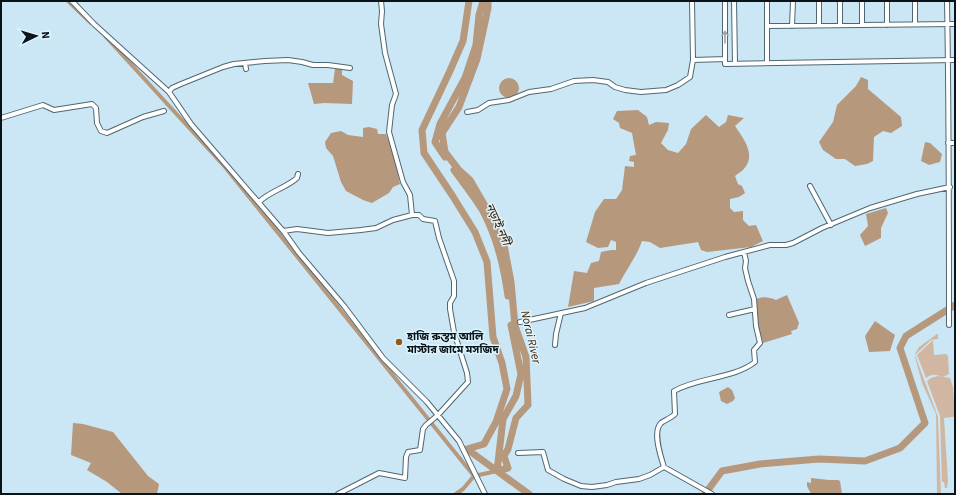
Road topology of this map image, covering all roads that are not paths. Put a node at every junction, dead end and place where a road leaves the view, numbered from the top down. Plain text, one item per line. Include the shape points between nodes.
1 (72, 1) edge
2 (381, 1) edge
3 (692, 1) edge
4 (725, 1) edge
5 (734, 1) edge
6 (767, 1) edge
7 (793, 1) edge
8 (819, 1) edge
9 (840, 1) edge
10 (862, 1) edge
11 (887, 1) edge
12 (915, 1) edge
13 (947, 1) edge
14 (915, 24) junction
15 (948, 24) junction
16 (955, 24) edge
17 (818, 25) junction
18 (840, 25) junction
19 (862, 25) junction
20 (887, 25) junction
21 (767, 26) junction
22 (792, 26) junction
23 (725, 59) junction
24 (693, 60) junction
25 (948, 60) junction
26 (955, 60) edge
27 (245, 63) junction
28 (767, 63) junction
29 (735, 64) junction
30 (350, 68) dead end
31 (246, 70) dead end
32 (169, 92) junction
33 (164, 111) dead end
34 (467, 112) dead end
35 (1, 118) edge
36 (948, 143) junction
37 (955, 143) edge
38 (298, 174) dead end
39 (810, 186) dead end
40 (950, 187) junction
41 (259, 202) junction
42 (412, 215) junction
43 (831, 224) junction
44 (283, 231) junction
45 (744, 252) junction
46 (755, 309) junction
47 (561, 313) junction
48 (729, 315) dead end
49 (520, 322) dead end
50 (949, 325) dead end
51 (555, 345) dead end
52 (438, 415) junction
53 (518, 453) dead end
54 (665, 469) junction
55 (338, 494) edge
56 (485, 494) edge
57 (712, 494) edge

1 - 32 street
2 - 42 street via 385,53 396,94 391,110 389,132 403,182 410,195
3 - 24 street
23 -> 4 street
5 - 29 street
6 - 21 street
7 - 22 street
8 - 17 street
9 - 18 street
10 - 19 street
11 - 20 street
12 - 14 street
13 - 15 street
14 - 15 street
14 - 20 street
15 - 16 street
15 - 25 street
17 - 18 street
17 - 22 street
18 - 19 street
19 - 20 street
21 - 22 street
21 - 28 street
23 - 24 street
23 - 29 street via 725,64
24 - 34 street via 690,77 666,90 640,92 615,87 608,82 574,81 551,89 529,92 506,101 489,103 478,110
25 - 26 street
25 - 28 street
25 - 36 street
27 - 30 street via 288,60
27 - 31 street
27 - 32 street via 223,67 172,88
28 - 29 street
32 - 41 street via 191,124
33 - 35 street via 107,133 101,131 97,123 96,108 92,104 54,110 42,105
36 - 37 street
36 - 40 street
38 - 41 street via 293,182
39 - 43 street
40 - 43 street via 870,208
40 - 50 street
41 - 44 street
42 - 44 street via 376,228 361,230
42 - 52 street via 435,221 454,281 454,296 450,309 454,332 467,373 468,382
43 - 45 street via 793,243 770,245
44 - 52 street via 383,358
45 - 46 street via 745,268
45 - 47 street via 683,270 585,308
46 - 48 street
46 - 54 street via 760,343 754,350 755,362 737,372 698,381 674,391 674,414 660,424 657,437
47 - 49 street
47 - 51 street
52 - 55 street via 423,429 420,450 408,452 404,478 379,473
52 - 56 street via 462,446
53 - 54 street via 543,452 548,470 586,487 639,479
54 - 57 street

